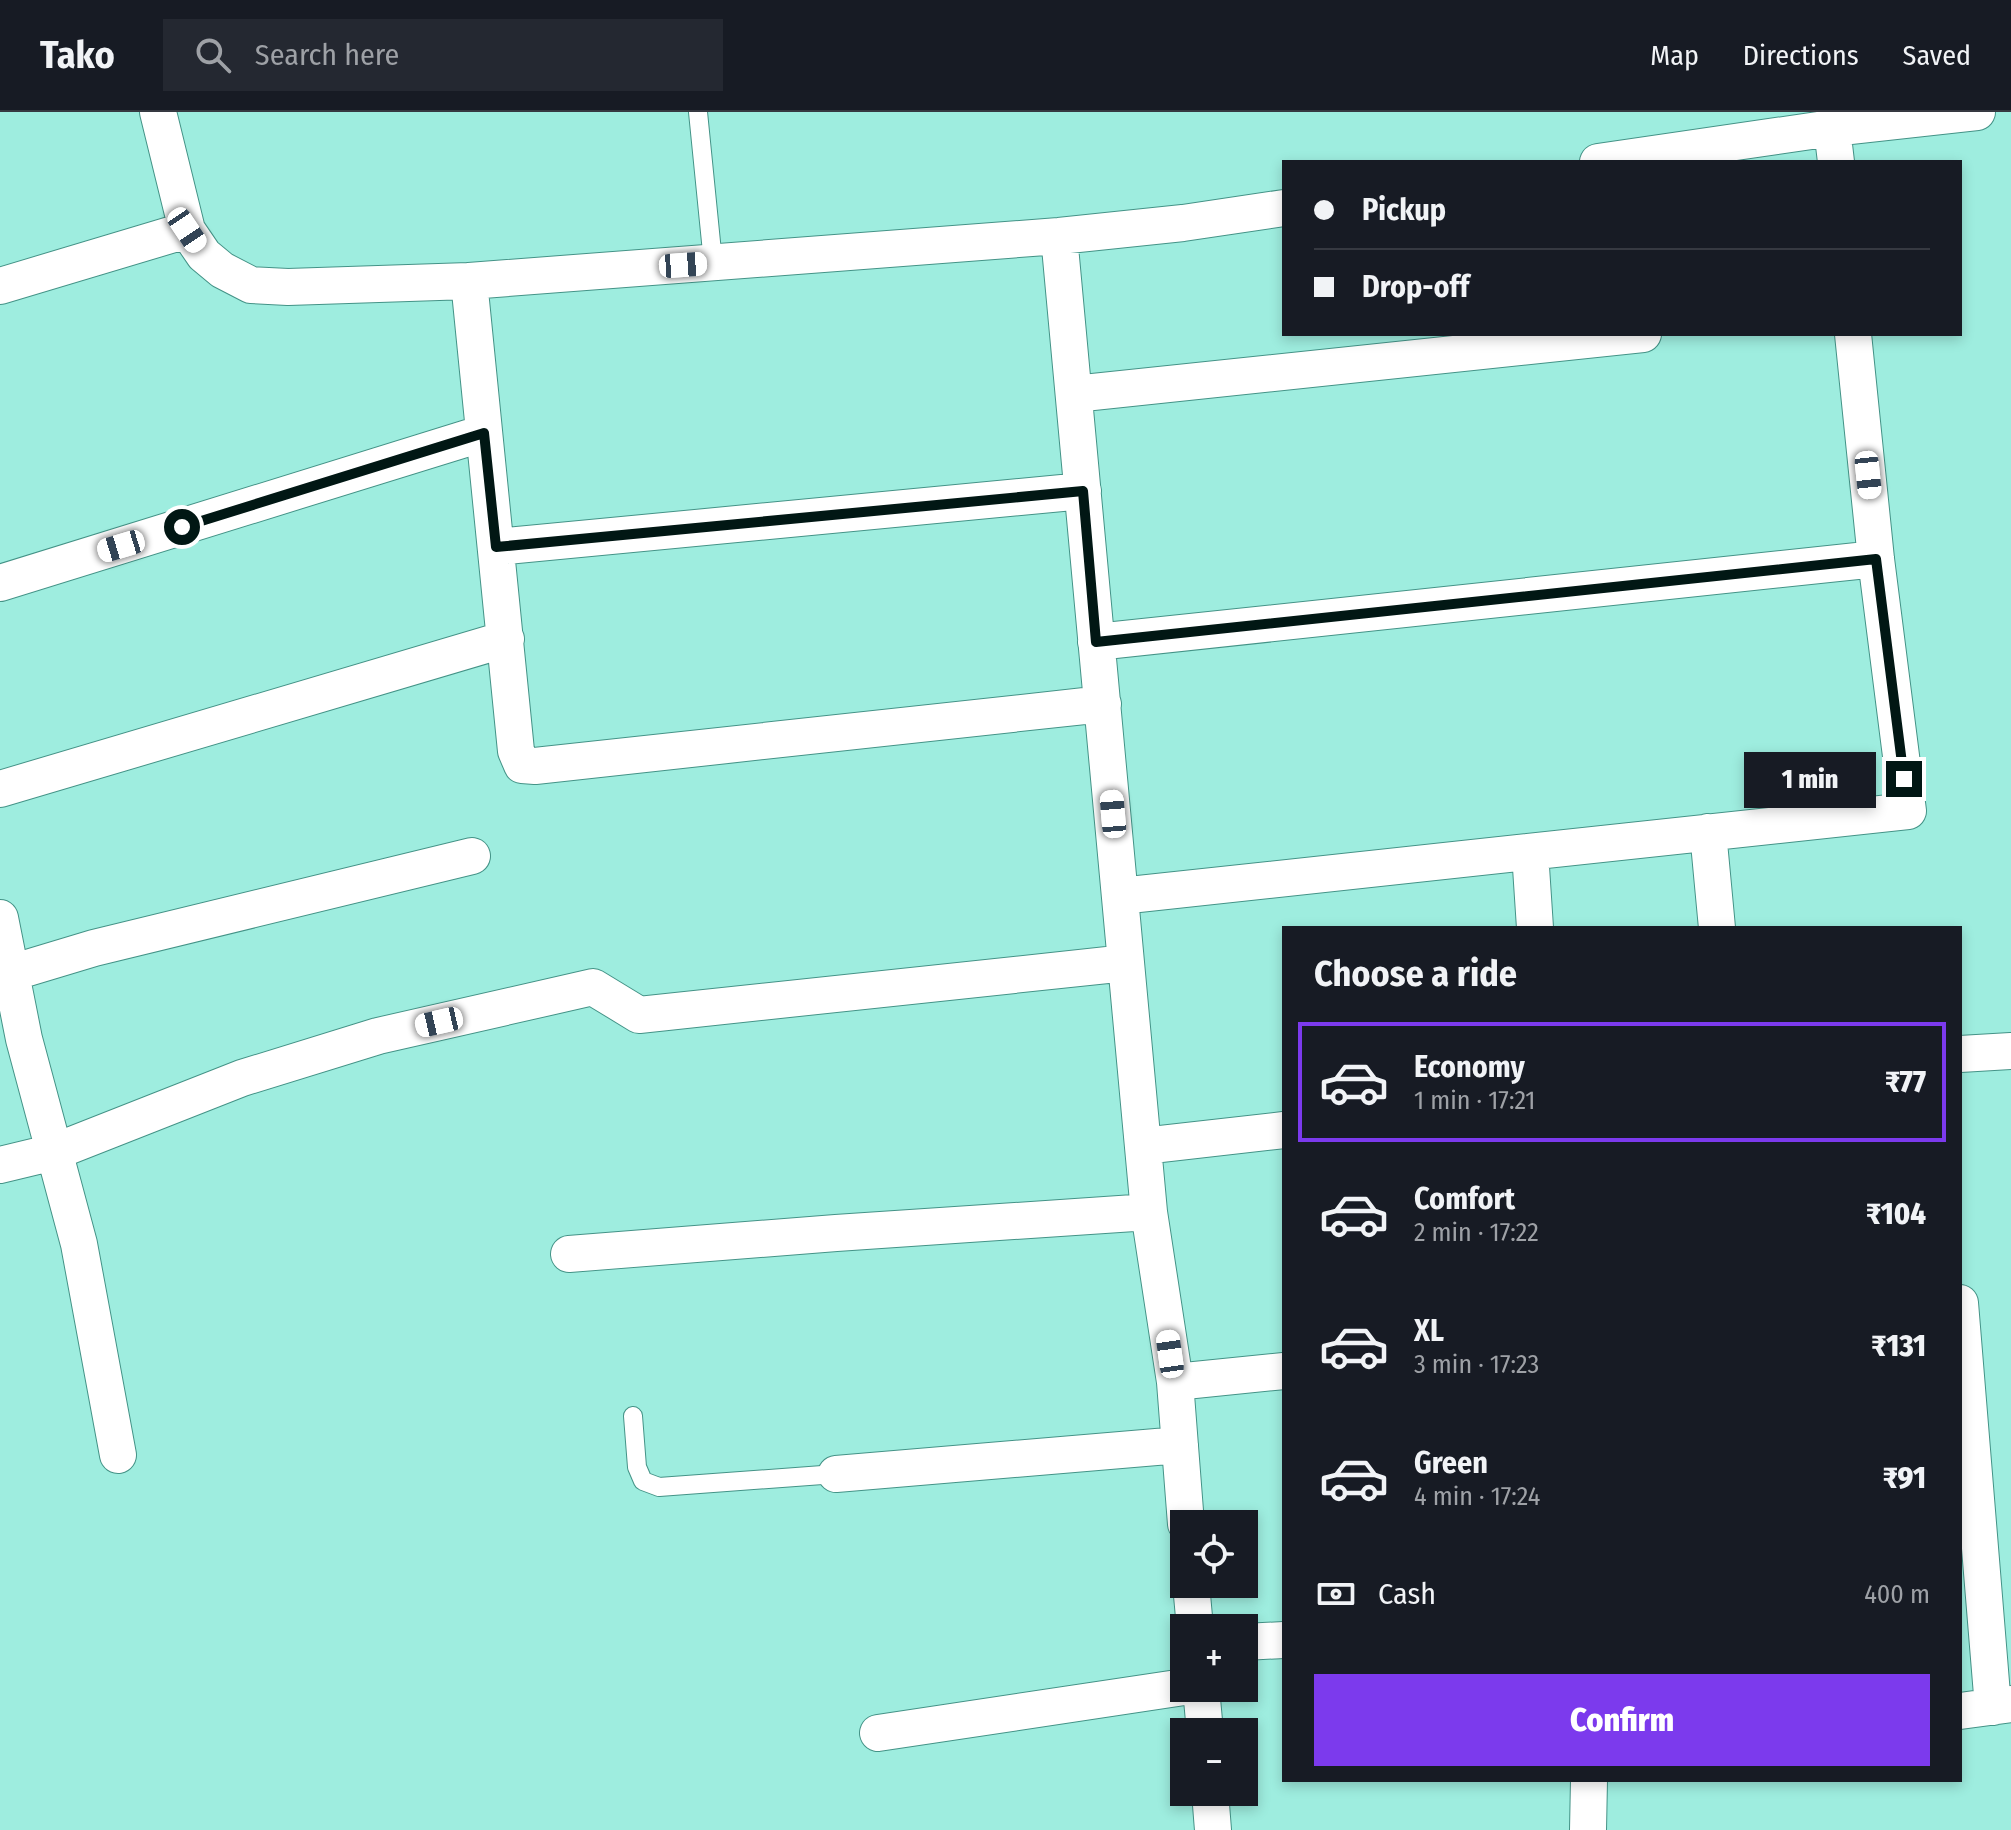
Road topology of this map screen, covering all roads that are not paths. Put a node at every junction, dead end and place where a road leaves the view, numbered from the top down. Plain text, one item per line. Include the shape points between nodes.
1 (158, 112) edge
2 (698, 112) edge
3 (1977, 112) edge
4 (1834, 145) edge
5 (1626, 160) edge
6 (1282, 208) edge
7 (187, 230) junction
8 (1059, 236) junction
9 (713, 262) junction
10 (469, 281) junction
11 (0, 286) edge
12 (1624, 336) edge
13 (1853, 336) edge
14 (1074, 394) junction
15 (484, 433) junction
16 (1083, 491) junction
17 (496, 547) junction
18 (1876, 559) junction
19 (0, 583) edge
20 (506, 639) junction
21 (1096, 642) junction
22 (1103, 704) junction
23 (0, 789) edge
24 (1708, 832) junction
25 (1530, 852) junction
26 (472, 856) dead end
27 (1120, 896) junction
28 (0, 918) edge
29 (1535, 926) edge
30 (1717, 926) edge
31 (1126, 963) junction
32 (11, 973) junction
33 (2011, 1051) edge
34 (1962, 1054) edge
35 (1282, 1130) edge
36 (1143, 1146) junction
37 (54, 1152) junction
38 (0, 1165) edge
39 (1149, 1212) junction
40 (569, 1254) dead end
41 (1962, 1325) edge
42 (1282, 1371) edge
43 (1175, 1382) junction
44 (633, 1416) dead end
45 (1180, 1445) junction
46 (118, 1455) dead end
47 (836, 1474) joint
48 (1185, 1510) edge
49 (1981, 1516) edge
50 (1282, 1640) edge
51 (1258, 1641) edge
52 (1170, 1689) edge
53 (1988, 1707) edge
54 (878, 1733) dead end
55 (1589, 1782) edge
56 (1211, 1806) edge
57 (1213, 1830) edge
58 (1588, 1830) edge

1 - 7 street
2 - 9 lane
3 - 4 street
4 - 5 street
6 - 8 street
7 - 10 street via 204,255 251,285
7 - 11 street
8 - 9 street
8 - 14 street
9 - 10 street
10 - 15 street
12 - 14 street
13 - 18 street
14 - 16 street
15 - 17 street
15 - 19 street
16 - 17 street
16 - 21 street
17 - 20 street
18 - 21 street
18 - 24 street via 1908,811
20 - 22 street via 516,751 522,765
20 - 23 street
21 - 22 street
22 - 27 street
24 - 25 street
24 - 30 street
25 - 27 street
25 - 29 street
26 - 32 street
27 - 31 street
28 - 32 street
31 - 36 street
31 - 37 street via 639,1015 593,987 378,1036 242,1078
32 - 37 street
33 - 34 street
35 - 36 street
36 - 39 street
37 - 38 street
37 - 46 street via 79,1244
39 - 40 street
39 - 43 street
41 - 49 street
42 - 43 street
43 - 45 street
44 - 47 lane via 637,1467 643,1481 659,1487
45 - 47 street
45 - 48 street
49 - 53 street
50 - 51 street
52 - 54 street
55 - 58 street
56 - 57 street

